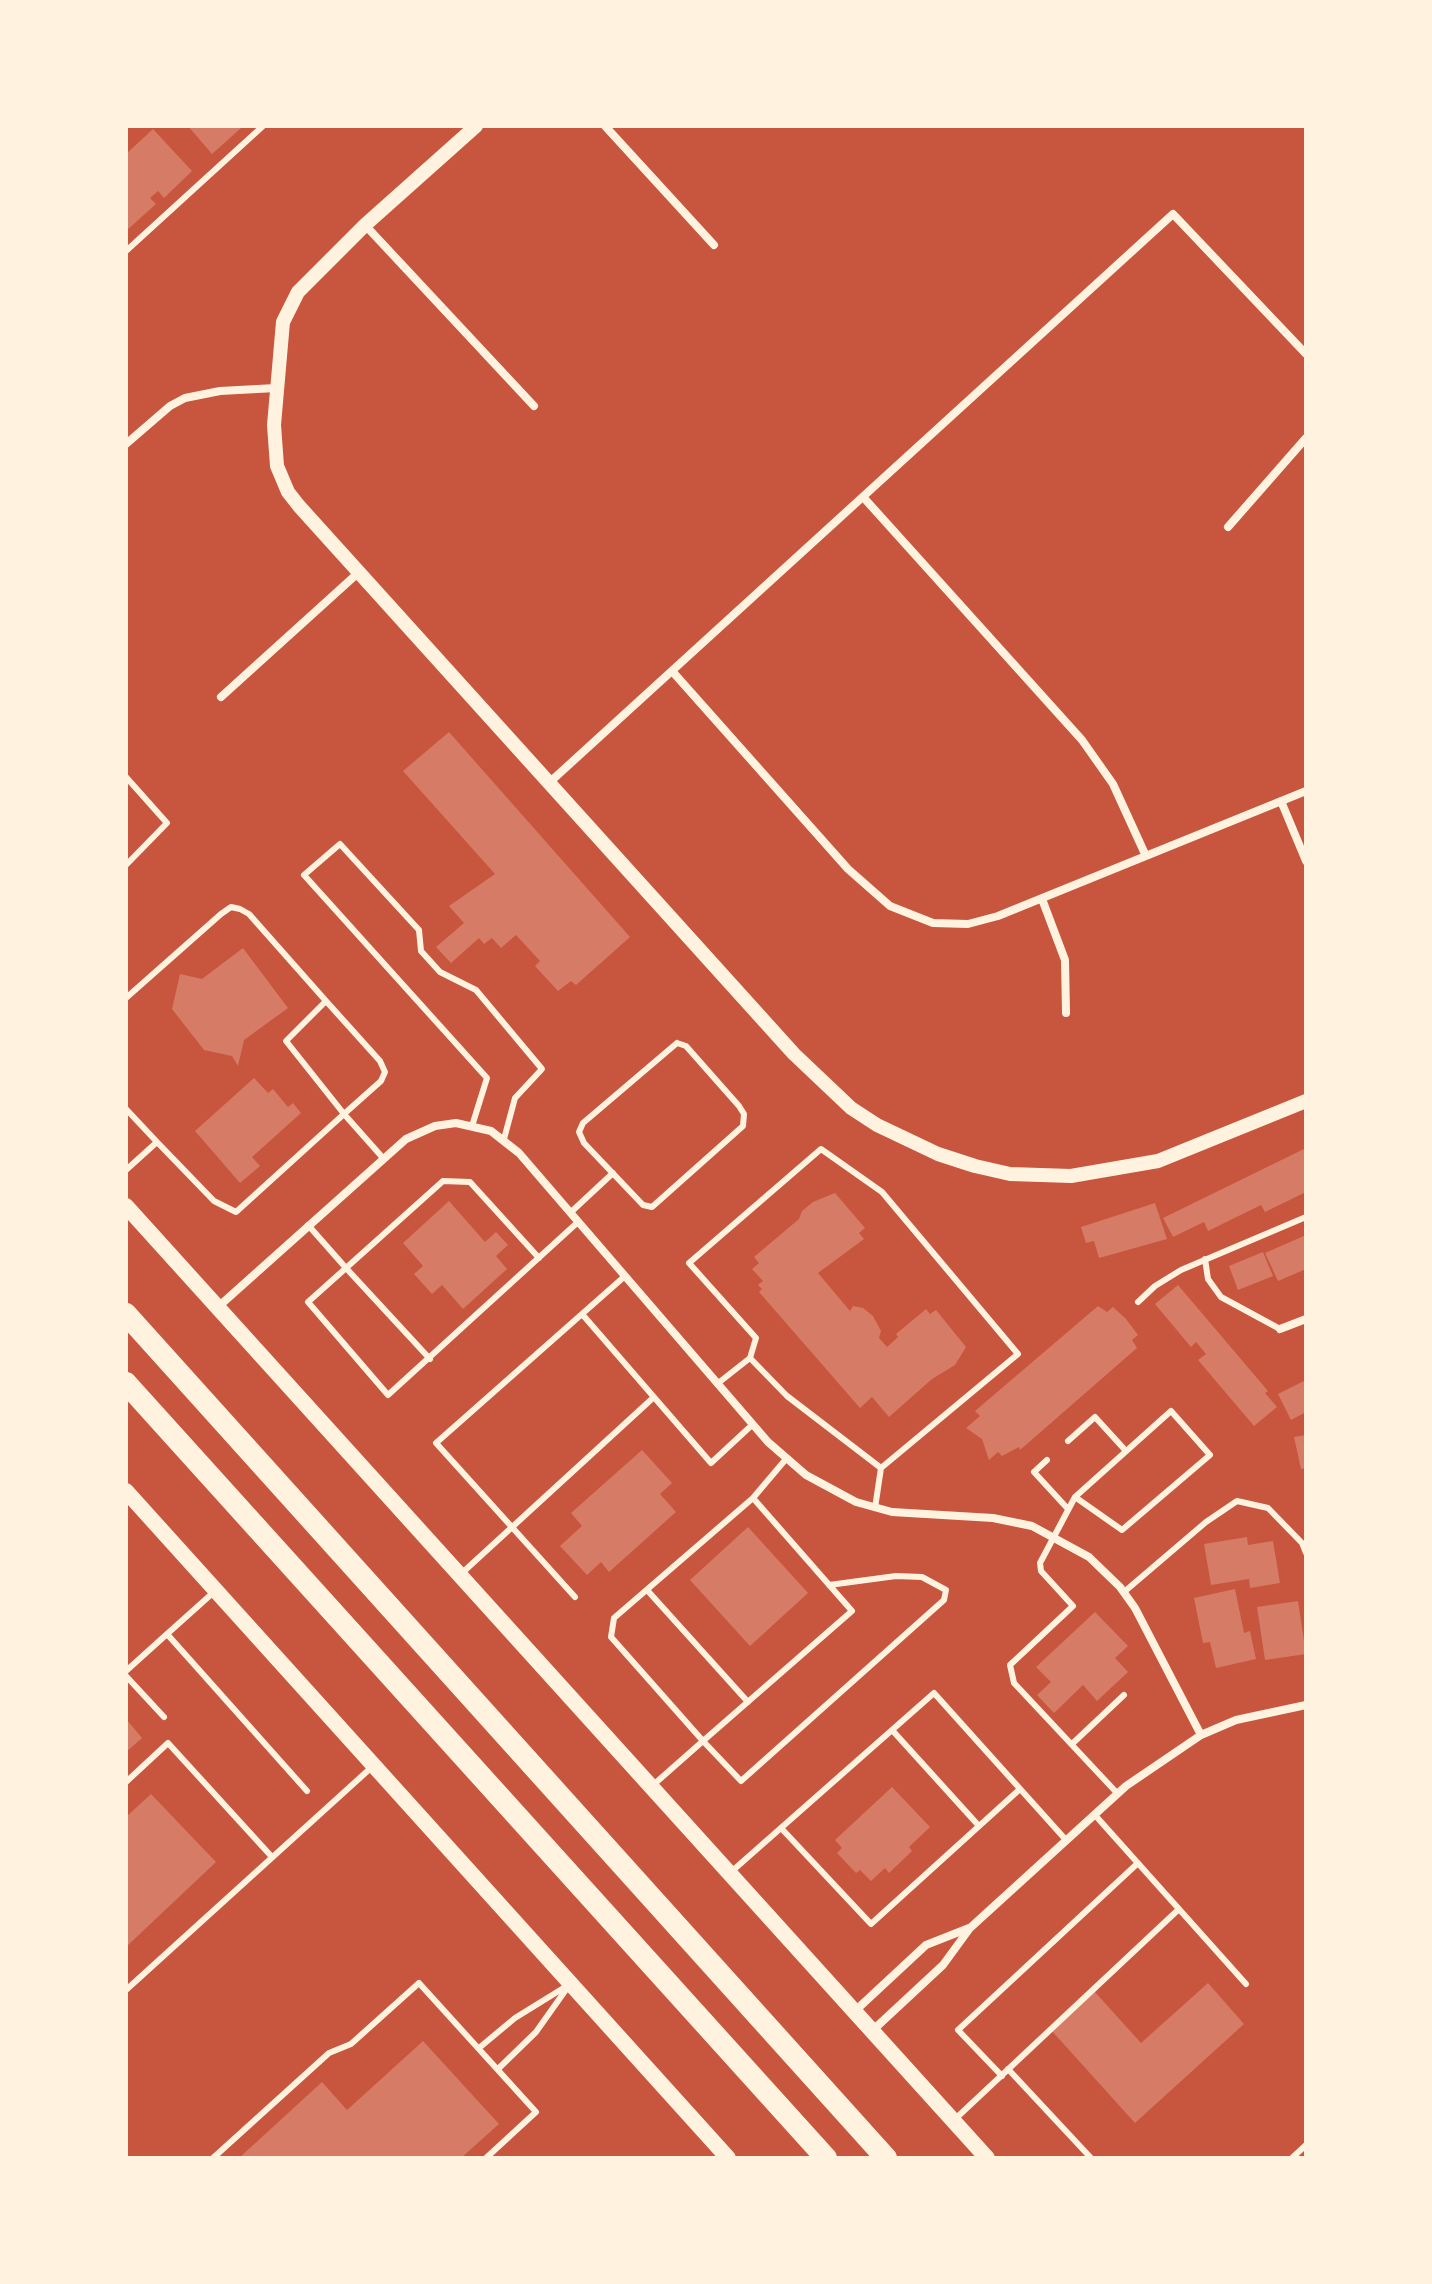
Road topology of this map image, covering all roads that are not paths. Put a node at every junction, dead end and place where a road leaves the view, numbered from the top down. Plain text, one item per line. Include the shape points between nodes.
1 (263, 126) edge
2 (476, 126) edge
3 (605, 126) edge
4 (365, 225) junction
5 (714, 245) dead end
6 (126, 251) edge
7 (1306, 354) edge
8 (276, 388) junction
9 (534, 406) dead end
10 (1306, 438) edge
11 (126, 444) edge
12 (864, 498) junction
13 (1228, 527) dead end
14 (358, 573) junction
15 (672, 671) junction
16 (221, 697) dead end
17 (126, 777) edge
18 (550, 782) junction
19 (1306, 791) edge
20 (1281, 801) junction
21 (1145, 854) junction
22 (1306, 861) edge
23 (126, 865) edge
24 (1042, 899) junction
25 (126, 998) edge
26 (326, 1001) junction
27 (1066, 1013) dead end
28 (1306, 1101) edge
29 (126, 1109) edge
30 (344, 1114) junction
31 (472, 1126) junction
32 (504, 1139) junction
33 (157, 1142) junction
34 (383, 1158) junction
35 (126, 1170) edge
36 (613, 1173) junction
37 (126, 1206) edge
38 (570, 1213) junction
39 (1306, 1217) edge
40 (578, 1222) junction
41 (308, 1225) junction
42 (539, 1258) junction
43 (1205, 1259) junction
44 (346, 1268) junction
45 (625, 1276) junction
46 (1138, 1302) dead end
47 (218, 1307) junction
48 (126, 1314) edge
49 (582, 1314) junction
50 (1306, 1319) edge
51 (1280, 1329) joint
52 (750, 1358) junction
53 (430, 1359) junction
54 (126, 1383) edge
55 (717, 1384) junction
56 (654, 1397) junction
57 (752, 1425) junction
58 (1068, 1441) dead end
59 (1126, 1451) junction
60 (786, 1459) junction
61 (1047, 1460) dead end
62 (881, 1468) junction
63 (126, 1491) edge
64 (1075, 1497) junction
65 (753, 1498) junction
66 (875, 1508) junction
67 (1068, 1509) junction
68 (511, 1527) junction
69 (1053, 1536) junction
70 (1306, 1553) edge
71 (460, 1575) junction
72 (829, 1585) junction
73 (216, 1590) junction
74 (647, 1590) junction
75 (1124, 1592) junction
76 (575, 1597) dead end
77 (167, 1634) junction
78 (126, 1674) edge
79 (1124, 1695) dead end
80 (748, 1702) junction
81 (1306, 1705) edge
82 (164, 1717) dead end
83 (892, 1730) junction
84 (1201, 1735) junction
85 (703, 1741) junction
86 (1072, 1744) junction
87 (373, 1766) junction
88 (126, 1782) edge
89 (651, 1786) junction
90 (1020, 1789) junction
91 (307, 1791) dead end
92 (1117, 1793) junction
93 (1094, 1814) junction
94 (979, 1826) junction
95 (781, 1828) junction
96 (1066, 1840) junction
97 (272, 1857) junction
98 (1138, 1863) junction
99 (730, 1873) junction
100 (1179, 1909) junction
101 (970, 1928) junction
102 (570, 1984) junction
103 (1246, 1984) dead end
104 (126, 1990) edge
105 (855, 2011) junction
106 (872, 2031) junction
107 (479, 2048) junction
108 (498, 2069) junction
109 (1008, 2069) junction
110 (1002, 2076) junction
111 (953, 2121) junction
112 (1306, 2145) edge
113 (213, 2158) edge
114 (486, 2158) edge
115 (728, 2158) edge
116 (826, 2158) edge
117 (886, 2158) edge
118 (987, 2158) edge
119 (1091, 2158) edge
120 (1292, 2158) edge

1 - 6 lane
2 - 4 street
3 - 5 street
4 - 8 street via 294,300 283,322
4 - 9 street
7 - 12 street via 1173,214
8 - 11 street via 185,398
8 - 14 street via 275,447 283,482
10 - 13 street
12 - 15 street
12 - 21 street via 1082,740 1113,784
14 - 16 street
14 - 18 street
15 - 18 street
15 - 24 street via 848,869 890,906 910,917 951,925 998,916
17 - 23 lane via 167,823
18 - 28 street via 824,1086 877,1125 938,1154 1010,1174 1071,1176 1158,1161
19 - 20 street
20 - 21 street
20 - 22 street
21 - 24 street
24 - 27 street via 1065,960
25 - 26 lane via 231,907 249,914
26 - 30 lane via 286,1041
26 - 30 lane via 385,1072
29 - 33 lane
30 - 33 lane via 236,1212 214,1201
30 - 34 lane
31 - 32 street
31 - 32 lane via 487,1078 304,875 340,844 419,930 421,951 440,972 476,990 542,1069 515,1098
31 - 34 street via 456,1123 427,1129
32 - 38 street
33 - 35 lane
34 - 41 street
36 - 36 lane via 643,1205 652,1207 743,1126 739,1106 686,1046 669,1046 583,1123 579,1132 584,1143
36 - 38 lane
37 - 47 main road
38 - 40 street
39 - 43 lane
40 - 42 lane
40 - 45 street
41 - 44 lane
41 - 47 street
42 - 44 lane via 470,1182 443,1181
42 - 53 lane
43 - 46 lane via 1167,1278
43 - 51 lane via 1208,1279 1221,1297
44 - 53 lane
44 - 53 lane via 308,1302 388,1395
45 - 49 lane
45 - 55 street
47 - 71 main road
48 - 117 highway
49 - 56 lane
49 - 68 lane via 436,1443
50 - 51 street
52 - 55 lane
52 - 62 lane via 787,1396
52 - 62 lane via 756,1338 689,1263 821,1149 882,1192 1018,1354
54 - 116 highway
55 - 57 street
56 - 57 lane via 711,1463
56 - 68 lane
57 - 60 street
58 - 59 lane via 1095,1417
59 - 64 lane
59 - 64 lane via 1171,1411 1210,1455 1122,1530
60 - 65 lane
60 - 66 street via 833,1492
61 - 67 lane via 1034,1472
62 - 66 lane
63 - 73 main road
64 - 67 lane
65 - 72 lane
65 - 74 lane
66 - 69 street via 993,1518
67 - 69 lane
68 - 71 lane
68 - 76 lane
69 - 75 street via 1089,1557
69 - 86 lane via 1041,1571 1073,1606 1010,1665 1014,1683
70 - 75 lane via 1268,1508 1237,1501
71 - 89 main road
72 - 80 lane via 852,1611
72 - 85 lane via 922,1577 946,1590 944,1600 741,1781
73 - 77 lane
73 - 87 main road
74 - 80 lane
74 - 85 lane via 614,1618 611,1637
75 - 84 street
77 - 78 lane
77 - 91 lane
78 - 82 lane
79 - 86 lane
80 - 85 lane
81 - 84 street via 1236,1720
83 - 90 lane via 934,1693
83 - 94 lane
83 - 95 lane
84 - 92 street
85 - 89 lane
86 - 92 lane
87 - 97 lane
87 - 102 main road
88 - 97 lane via 168,1743
89 - 99 main road
90 - 94 lane
90 - 96 lane
92 - 93 street
93 - 96 street
93 - 98 lane
94 - 95 lane via 871,1924
95 - 99 lane
96 - 101 street
97 - 104 lane
98 - 100 lane
98 - 110 lane via 958,2030
99 - 105 main road
100 - 103 lane
100 - 109 lane
101 - 105 street via 926,1945
101 - 106 street via 943,1965
102 - 107 lane
102 - 108 lane via 536,2032
102 - 115 main road
105 - 106 main road
106 - 111 main road
107 - 108 lane
107 - 113 lane via 419,1983 351,2044 329,2053
108 - 114 lane via 536,2112
109 - 110 lane
109 - 119 lane
110 - 111 lane
111 - 118 main road
112 - 120 lane

